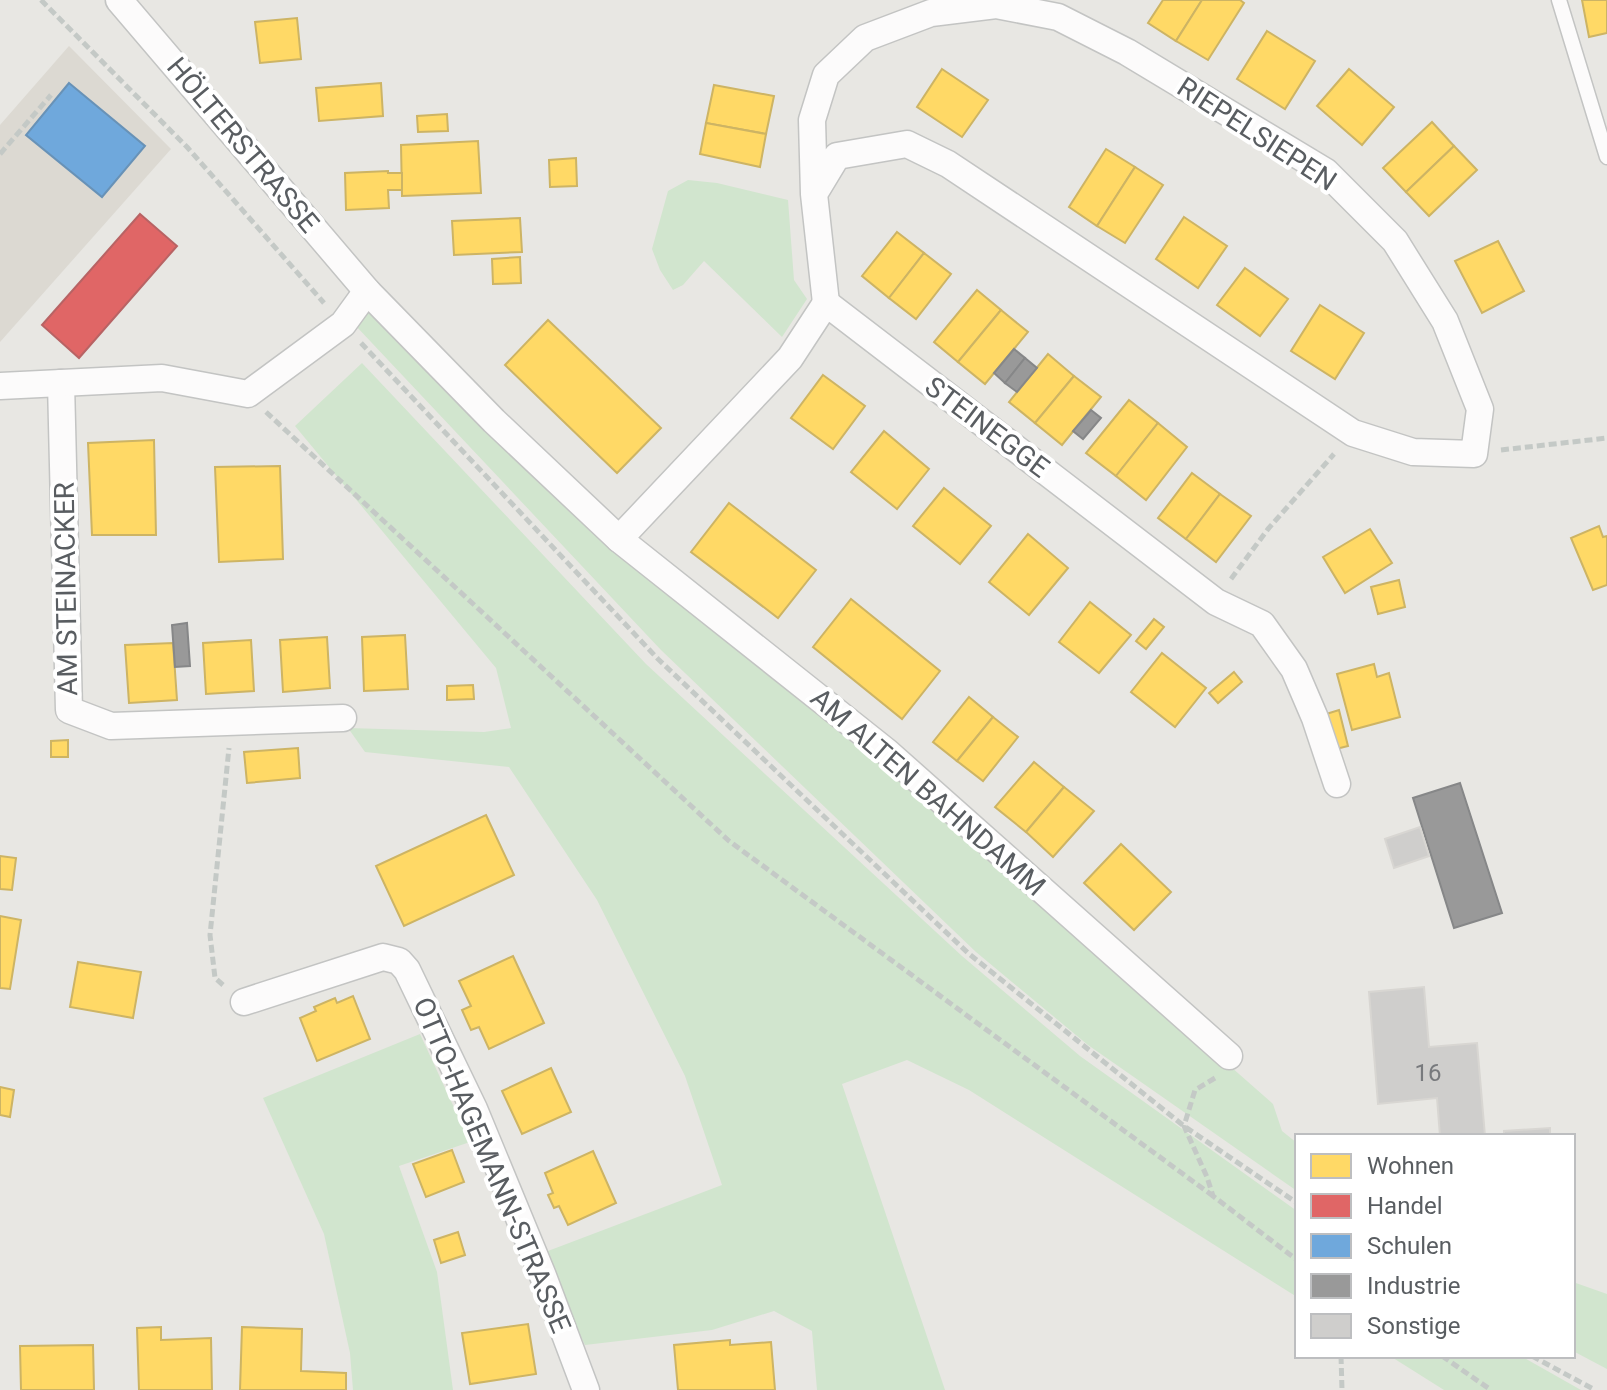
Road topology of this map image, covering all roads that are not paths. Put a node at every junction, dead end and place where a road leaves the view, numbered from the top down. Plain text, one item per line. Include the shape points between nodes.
1 (119, 0) edge
2 (1559, 0) edge
3 (1607, 157) edge
4 (814, 194) junction
5 (367, 291) junction
6 (826, 303) junction
7 (61, 383) junction
8 (0, 386) edge
9 (619, 539) junction
10 (343, 718) dead end
11 (1337, 784) dead end
12 (244, 1002) road end
13 (1223, 1066) road end
14 (586, 1390) edge

1 - 5 street, HÖLTERSTRASSE
2 - 3 lane
4 - 4 street, RIEPELSIEPEN via 812,120 826,75 865,38 931,13 996,5 1058,17 1127,52 1326,172 1395,241 1445,321 1480,409 1474,454 1413,452 1353,433 948,164 907,144 837,156
4 - 6 street, RIEPELSIEPEN
5 - 7 street via 343,324 248,394 162,378
5 - 9 street, HÖLTERSTRASSE
6 - 9 street via 790,358
6 - 11 street, STEINEGGE via 1216,602 1262,624 1294,669
7 - 8 street
7 - 10 street, AM STEINACKER via 69,710 111,726
9 - 13 street, AM ALTEN BAHNDAMM via 887,752
12 - 14 street, OTTO-HAGEMANN-STRASSE via 383,957 399,961 407,970 474,1109

